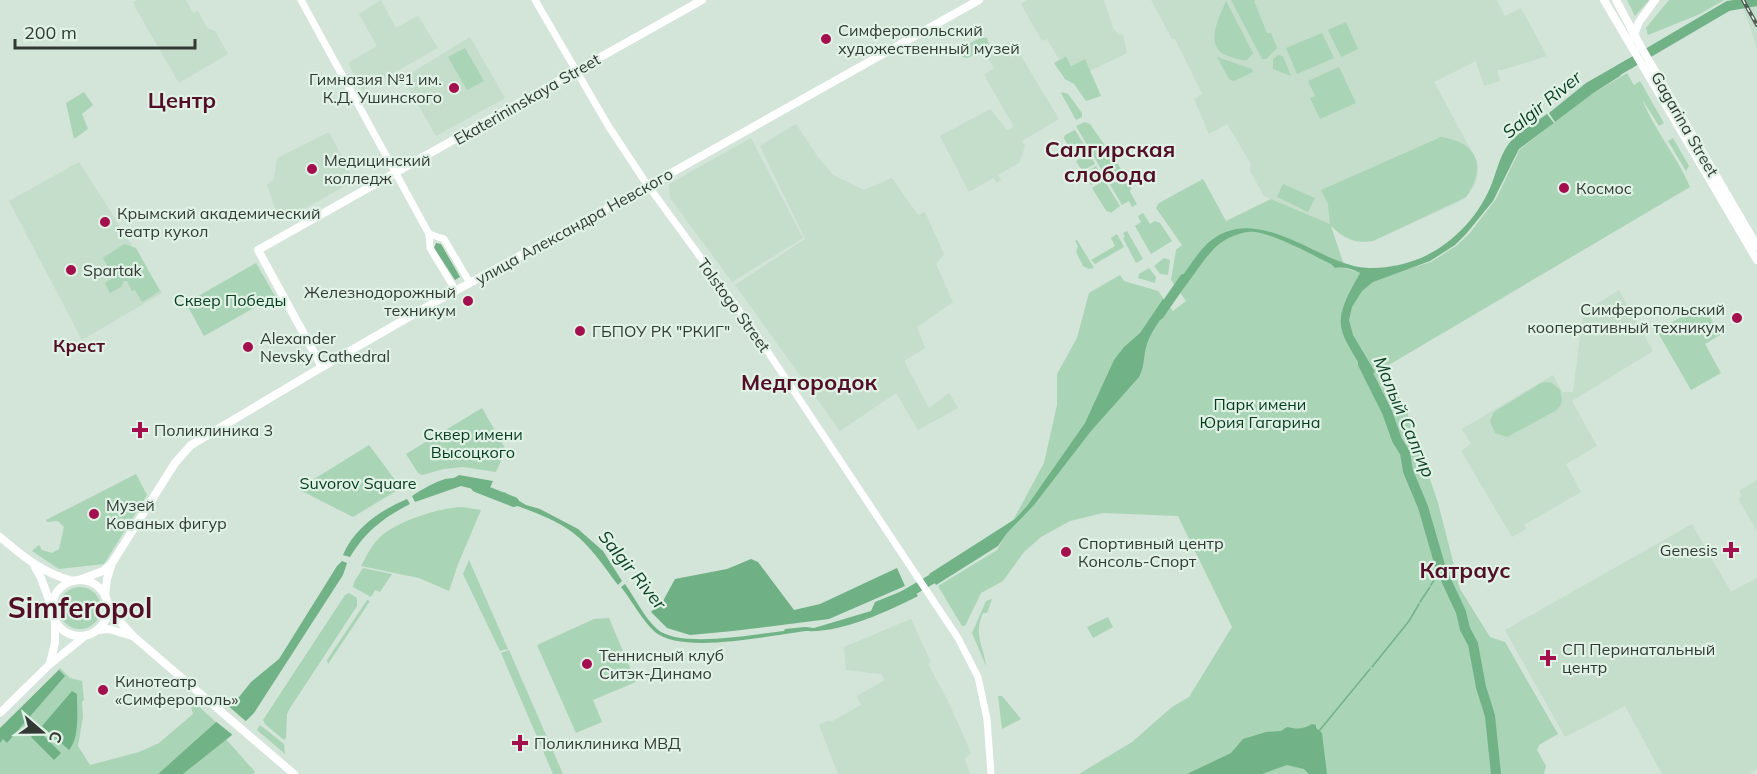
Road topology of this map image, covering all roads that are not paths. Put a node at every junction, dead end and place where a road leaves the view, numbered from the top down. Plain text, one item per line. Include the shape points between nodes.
1 (301, 0) edge
2 (535, 0) edge
3 (702, 0) edge
4 (980, 0) edge
5 (1604, 0) edge
6 (1616, 0) edge
7 (1655, 0) edge
8 (1634, 34) junction
9 (1636, 46) junction
10 (1648, 67) junction
11 (576, 71) junction
12 (396, 173) junction
13 (648, 186) junction
14 (429, 234) junction
15 (1757, 246) edge
16 (1757, 260) edge
17 (470, 283) junction
18 (456, 291) junction
19 (322, 367) junction
20 (0, 537) edge
21 (112, 563) junction
22 (34, 565) junction
23 (76, 581) junction
24 (105, 596) junction
25 (108, 605) junction
26 (52, 610) junction
27 (55, 620) junction
28 (97, 630) junction
29 (87, 635) junction
30 (133, 636) junction
31 (49, 665) junction
32 (0, 713) edge
33 (294, 774) edge
34 (991, 774) edge

1 - 12 main road
2 - 11 main road, Tolstogo Street
3 - 11 main road, Ekaterininskaya Street
4 - 13 main road, улица Александра Невского
5 - 9 main road
6 - 8 main road, Gagarina Street
7 - 8 main road
8 - 9 main road, Gagarina Street
9 - 10 main road, Gagarina Street
10 - 15 main road, Gagarina Street
10 - 16 main road, Gagarina Street
11 - 12 main road, Ekaterininskaya Street
11 - 13 main road, Tolstogo Street
12 - 14 main road
12 - 19 main road, Ekaterininskaya Street via 258,250
13 - 17 main road, улица Александра Невского
13 - 34 main road, Tolstogo Street via 752,328 958,638 978,676 987,719
14 - 17 main road via 444,239
14 - 18 main road via 430,248
17 - 18 main road, улица Александра Невского
18 - 19 main road, улица Александра Невского
19 - 21 main road, улица Александра Невского via 191,445 175,463
20 - 22 main road
21 - 23 main road
21 - 24 main road
22 - 23 main road via 54,576
22 - 26 main road
23 - 24 main road via 91,582
23 - 26 main road via 60,588
24 - 25 main road
25 - 28 main road via 106,619
25 - 30 main road
26 - 27 main road
27 - 29 main road via 70,634
27 - 31 main road via 55,643
28 - 29 main road
28 - 30 main road
29 - 31 main road
30 - 33 main road
31 - 32 main road

